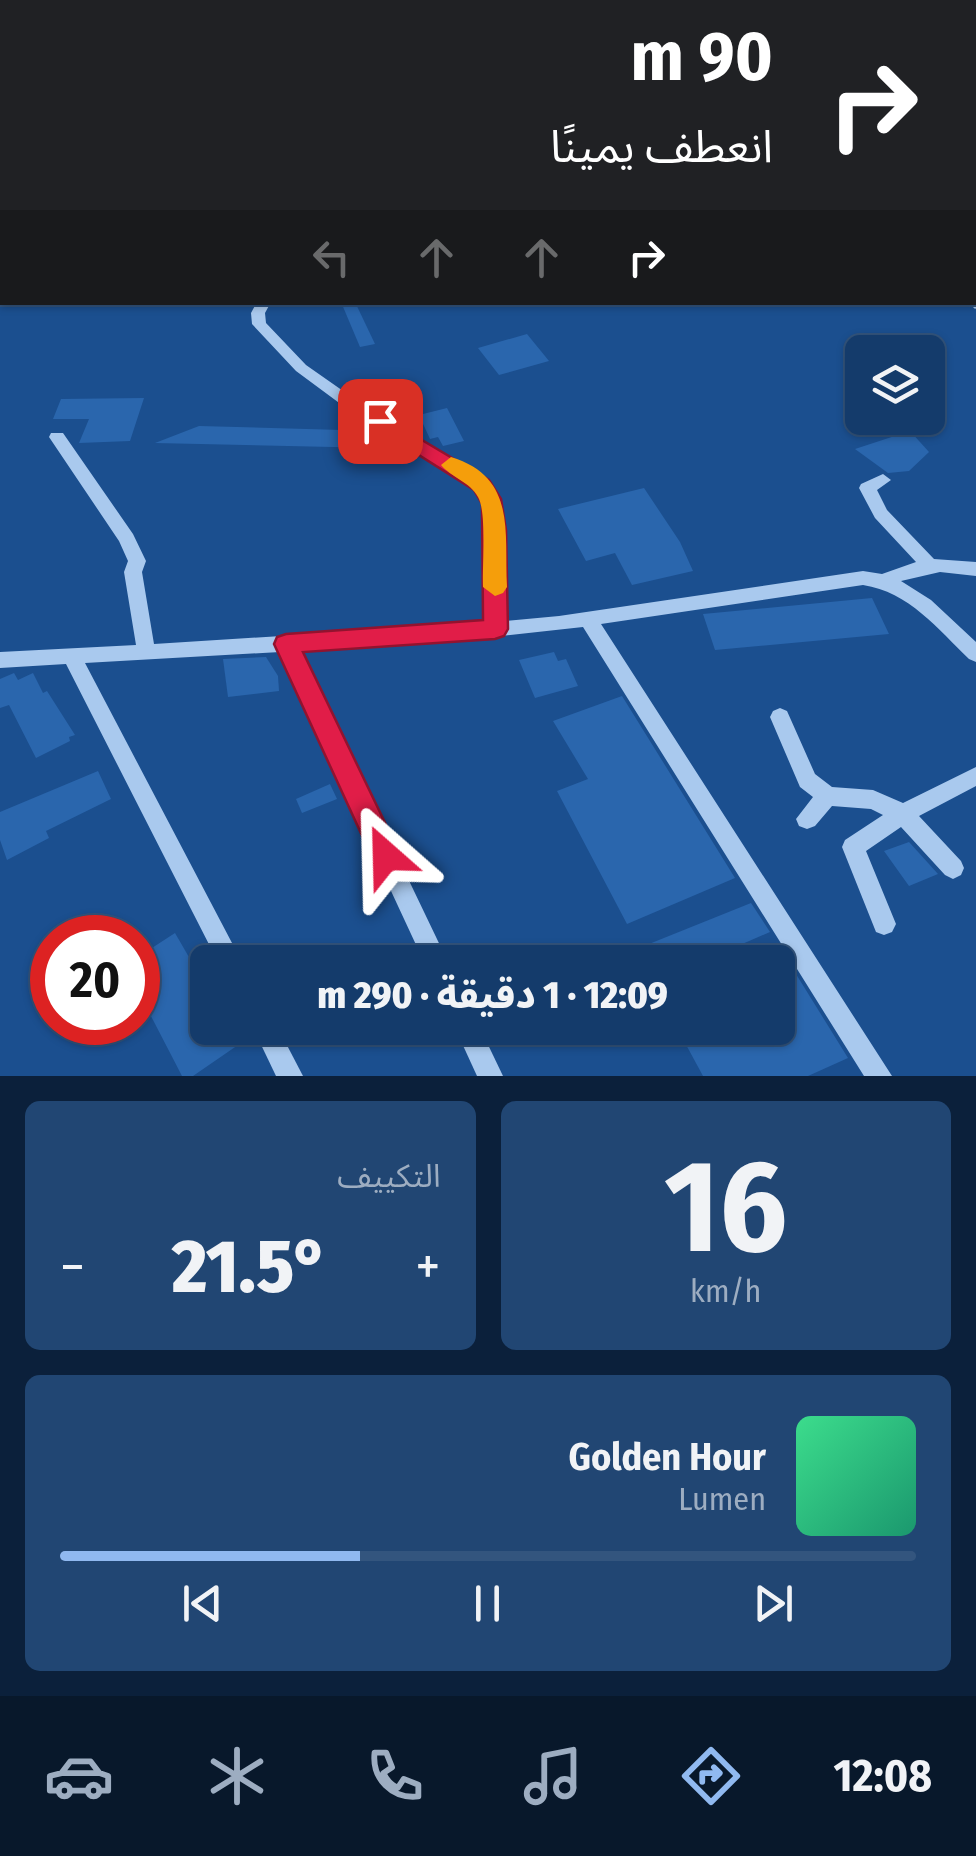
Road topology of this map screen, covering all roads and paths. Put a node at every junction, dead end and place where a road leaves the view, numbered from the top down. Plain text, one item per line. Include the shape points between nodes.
1 (262, 305) edge
2 (57, 437) dead end
3 (883, 480) dead end
4 (929, 565) junction
5 (976, 568) edge
6 (885, 580) junction
7 (587, 618) junction
8 (495, 629) junction
9 (286, 644) junction
10 (146, 650) junction
11 (976, 654) edge
12 (72, 655) junction
13 (0, 660) edge
14 (780, 717) dead end
15 (976, 776) edge
16 (827, 796) junction
17 (903, 814) junction
18 (807, 819) dead end
19 (953, 868) dead end
20 (884, 924) dead end
21 (221, 945) edge
22 (428, 945) edge
23 (274, 1045) edge
24 (475, 1045) edge
25 (290, 1076) edge
26 (490, 1076) edge
27 (879, 1076) edge

1 - 8 street via 259,324 301,368 490,493
2 - 10 street via 127,538 136,560
3 - 4 street via 867,488 881,514
4 - 5 street
4 - 6 street
6 - 7 street via 832,580
6 - 11 street via 907,591
7 - 8 street
7 - 27 street
8 - 9 street
9 - 10 street
9 - 22 street
10 - 12 street
12 - 13 street
12 - 21 street
14 - 16 street via 807,780
15 - 17 street
16 - 17 street via 873,800
16 - 18 street
17 - 19 street
17 - 20 street via 853,847
23 - 25 street
24 - 26 street

